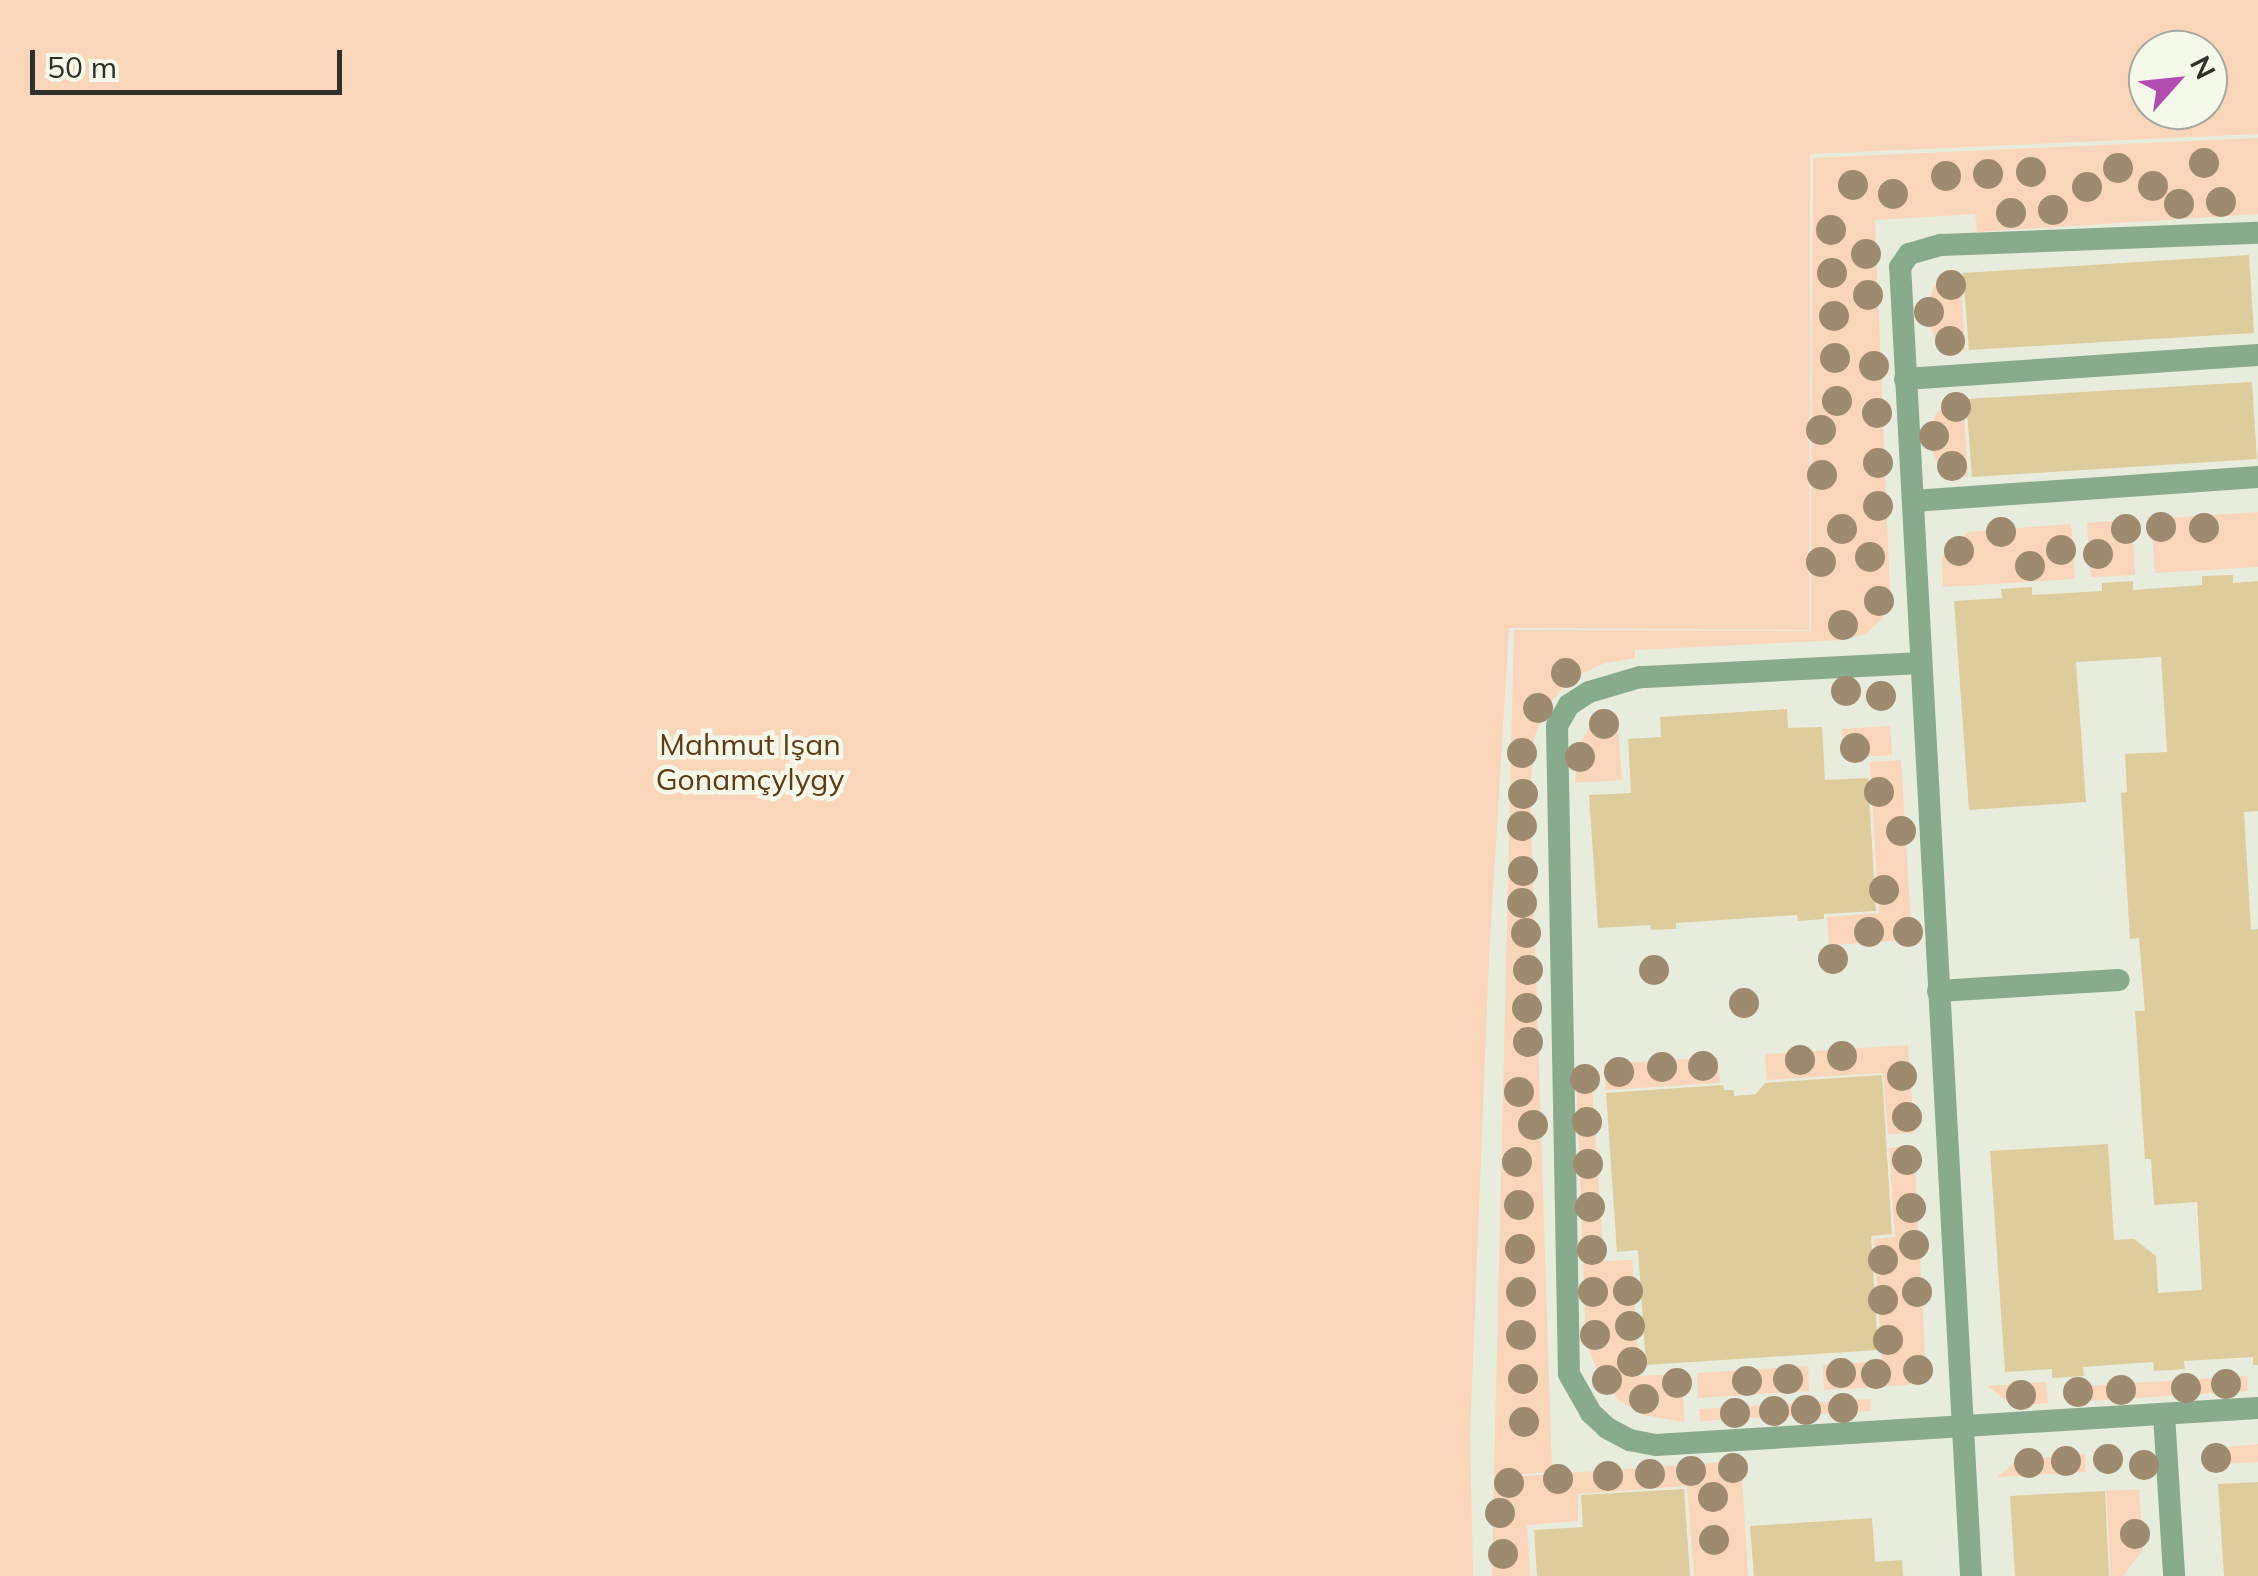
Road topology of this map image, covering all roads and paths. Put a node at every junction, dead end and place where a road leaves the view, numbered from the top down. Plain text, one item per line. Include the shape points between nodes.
1 (2258, 233) edge
2 (2258, 355) edge
3 (1905, 378) junction
4 (2258, 478) edge
5 (1912, 500) junction
6 (1921, 663) junction
7 (2120, 980) dead end
8 (1938, 991) junction
9 (2258, 1408) edge
10 (2164, 1415) junction
11 (1962, 1429) junction
12 (1971, 1576) edge
13 (2174, 1576) edge

1 - 3 lane via 1940,245 1909,254 1898,281
2 - 3 lane
3 - 5 lane
4 - 5 lane
5 - 6 lane
6 - 8 lane
6 - 11 lane via 1640,677 1589,692 1557,726 1566,1352 1569,1374 1591,1414 1630,1440 1656,1445
7 - 8 lane
8 - 11 lane
9 - 10 lane
10 - 11 lane
10 - 13 lane
11 - 12 lane

